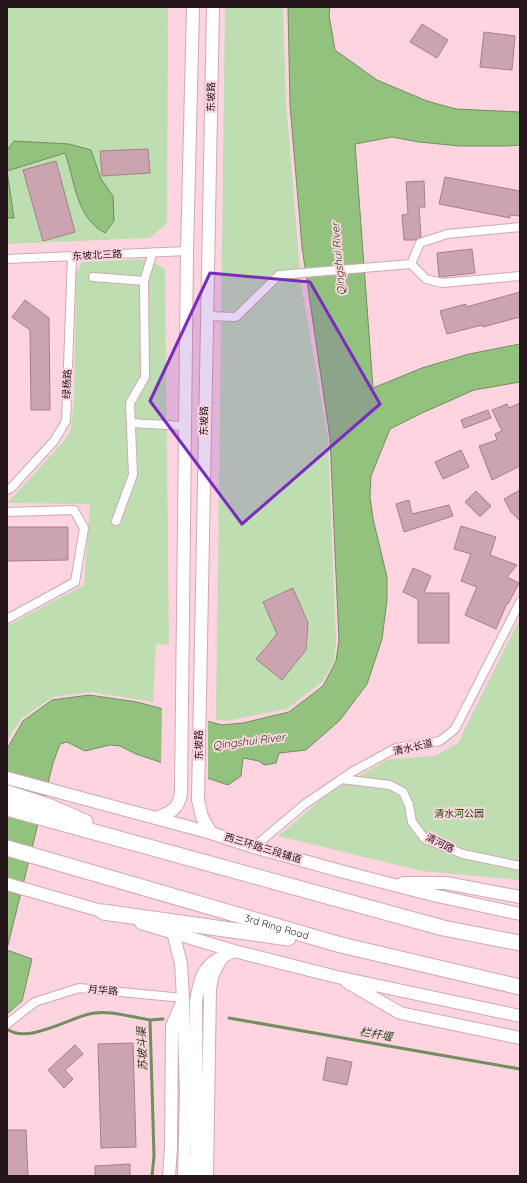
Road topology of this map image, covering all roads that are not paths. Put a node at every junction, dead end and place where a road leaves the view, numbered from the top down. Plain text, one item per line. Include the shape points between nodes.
1 (193, 7) edge
2 (213, 7) edge
3 (520, 227) edge
4 (187, 251) junction
5 (153, 252) junction
6 (72, 256) junction
7 (7, 259) edge
8 (411, 264) junction
9 (520, 276) edge
10 (93, 277) dead end
11 (144, 281) junction
12 (207, 316) junction
13 (131, 423) junction
14 (185, 426) junction
15 (7, 490) edge
16 (7, 512) edge
17 (116, 521) dead end
18 (520, 602) edge
19 (7, 619) edge
20 (7, 778) edge
21 (341, 779) junction
22 (198, 789) junction
23 (7, 793) edge
24 (181, 793) junction
25 (7, 808) edge
26 (48, 813) junction
27 (156, 818) junction
28 (212, 832) junction
29 (254, 847) junction
30 (7, 848) edge
31 (520, 866) edge
32 (382, 882) junction
33 (7, 884) edge
34 (520, 897) edge
35 (103, 912) junction
36 (520, 914) edge
37 (173, 932) junction
38 (520, 943) edge
39 (341, 945) junction
40 (229, 953) junction
41 (337, 977) junction
42 (520, 987) edge
43 (183, 999) junction
44 (520, 1016) edge
45 (7, 1024) edge
46 (520, 1038) edge
47 (169, 1176) edge
48 (184, 1176) edge
49 (195, 1176) edge
50 (207, 1176) edge

1 - 4 main road, 东坡路
2 - 12 main road, 东坡路
3 - 8 street via 447,234 420,243
4 - 5 street, 东坡北三路
4 - 14 main road, 东坡路
5 - 6 street, 东坡北三路
5 - 11 street
6 - 7 street, 东坡北三路
6 - 15 street, 绿杨路 via 66,421 54,441
8 - 9 street via 426,279 442,283
8 - 12 street via 279,274 236,317
10 - 11 street
11 - 13 street via 144,377 130,403
12 - 22 main road, 东坡路
13 - 14 street
13 - 17 street via 133,475
14 - 24 main road, 东坡路
16 - 19 street via 74,510 84,528 75,582
18 - 21 street, 清水长道 via 455,729 440,740 396,748
20 - 27 main road, 西三环路三段辅道
21 - 29 street, 清水长道 via 305,804
21 - 31 street, 清河路 via 390,785 403,792 409,805 412,822 425,839 463,854
22 - 24 main road
22 - 28 main road, 东坡路 via 202,817
23 - 26 highway
24 - 27 main road, 东坡路 via 176,808
25 - 26 highway
26 - 38 highway via 132,842 443,928
27 - 28 main road, 西三环路三段辅道
28 - 29 main road, 西三环路三段辅道
29 - 32 main road, 西三环路三段辅道
30 - 39 highway, 3rd Ring Road
32 - 34 main road via 446,883
32 - 36 main road, 西三环路三段辅道
33 - 35 main road
35 - 37 main road
35 - 39 highway
37 - 40 main road
37 - 43 main road via 181,964
39 - 42 highway, 3rd Ring Road
40 - 41 main road
40 - 49 main road via 208,965 200,981 196,1001
40 - 50 main road via 218,963 210,988
41 - 44 main road
41 - 46 main road via 400,1013
43 - 45 street, 月华路 via 79,988 35,1002
43 - 47 main road via 172,1026
43 - 48 main road via 186,1107

